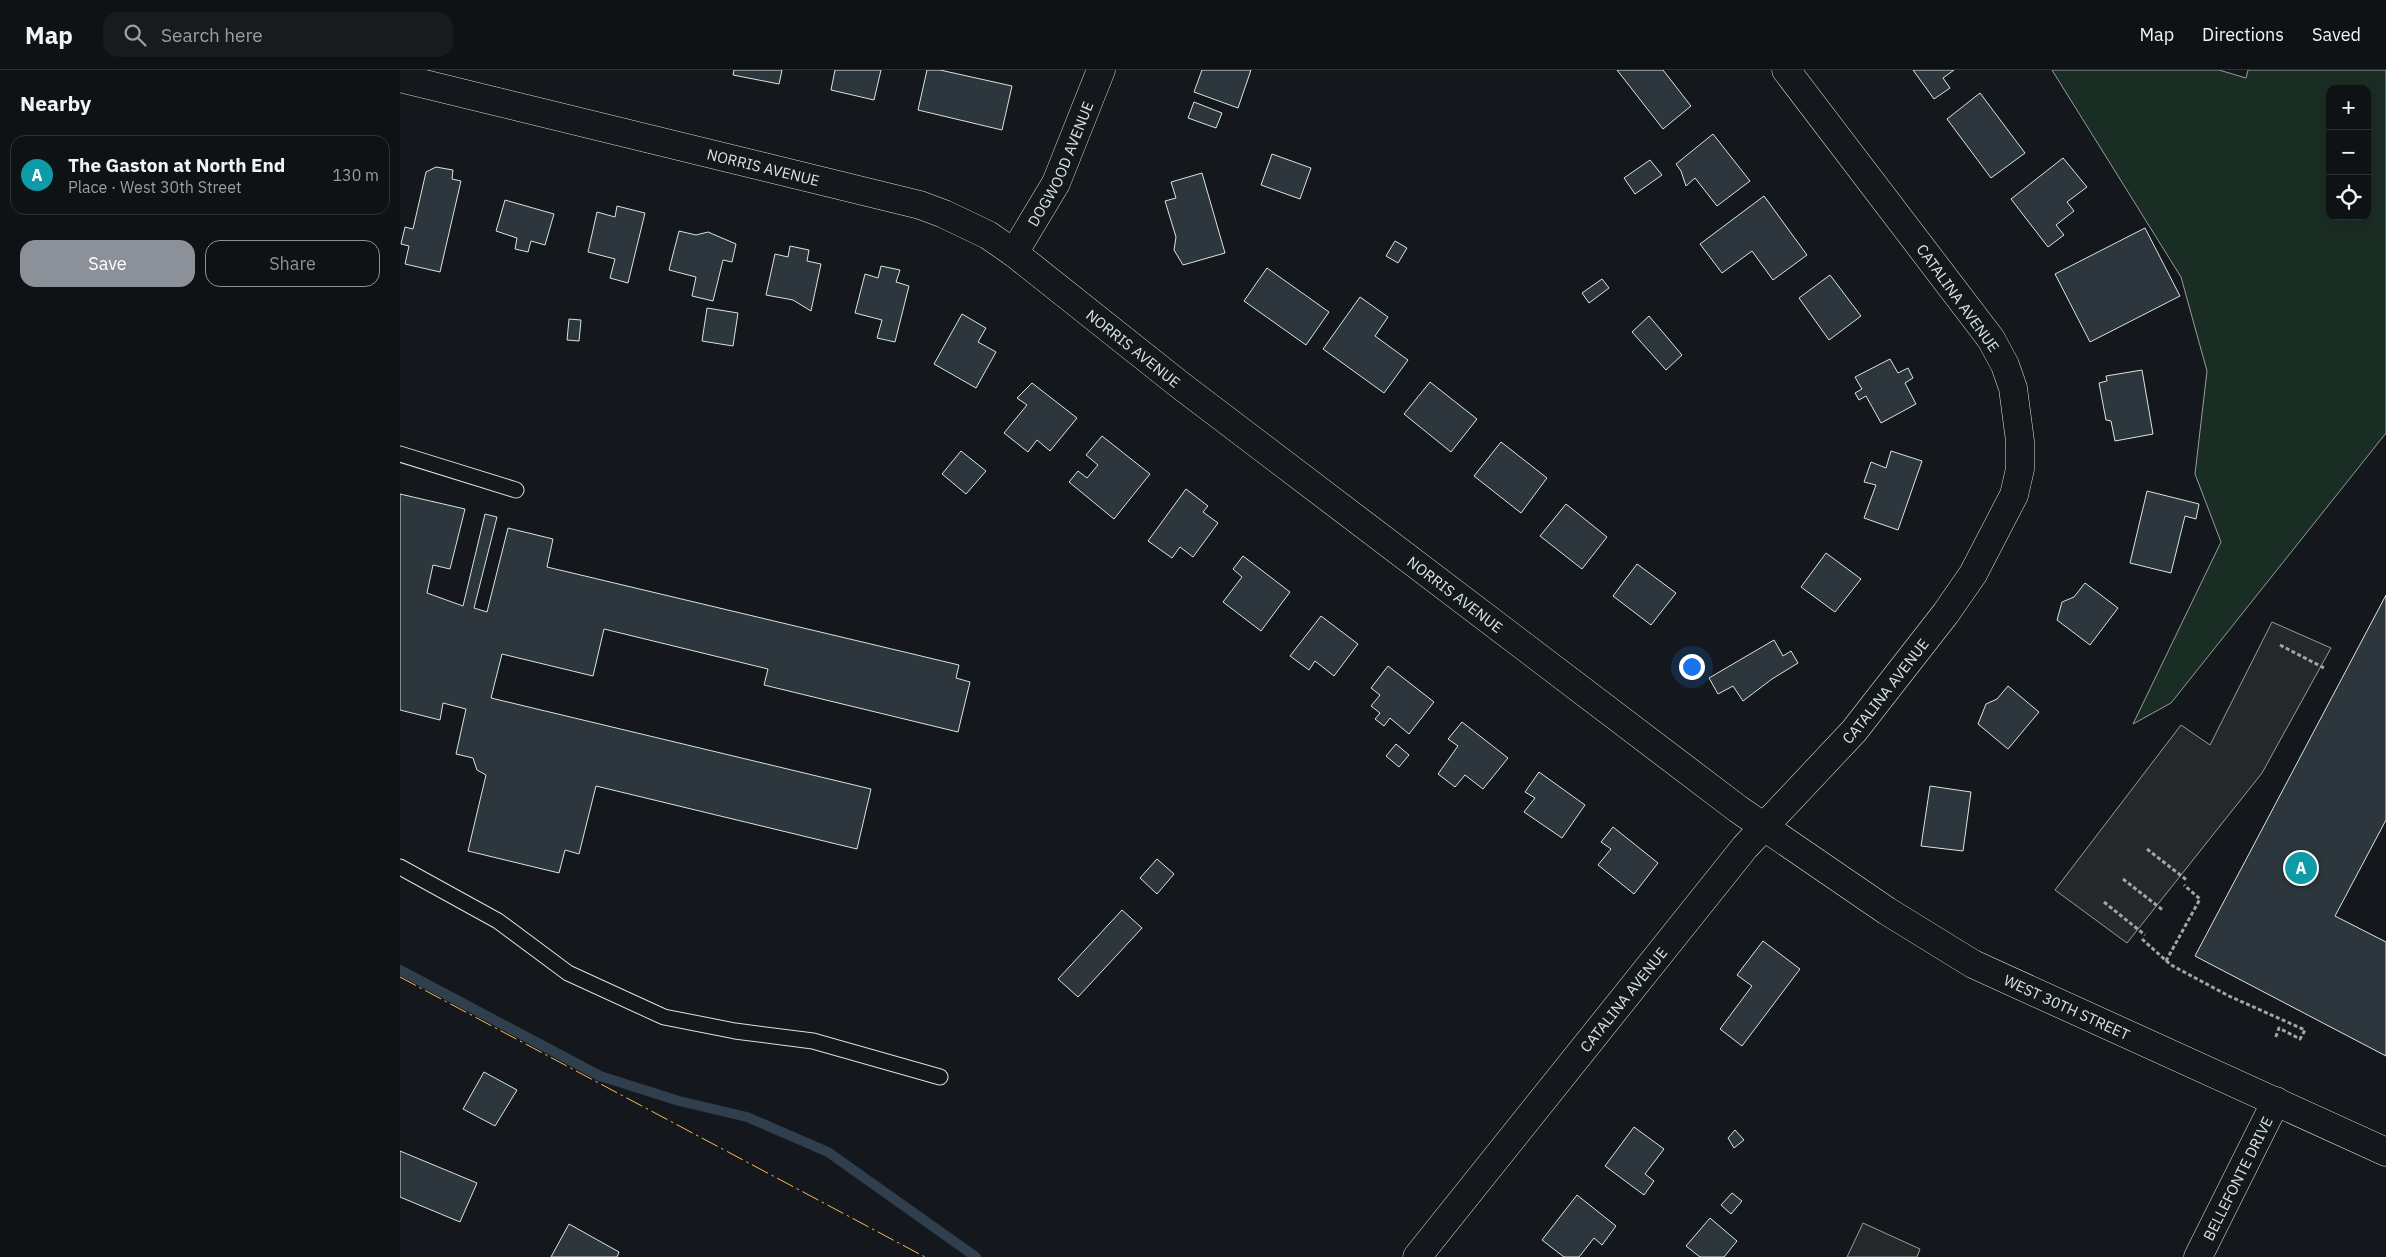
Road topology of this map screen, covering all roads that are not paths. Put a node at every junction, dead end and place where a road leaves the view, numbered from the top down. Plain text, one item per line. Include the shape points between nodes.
1 (1101, 70) edge
2 (1786, 70) edge
3 (400, 78) edge
4 (1014, 253) junction
5 (400, 454) edge
6 (516, 490) dead end
7 (1766, 826) junction
8 (400, 867) edge
9 (940, 1077) dead end
10 (2276, 1101) junction
11 (2386, 1152) edge
12 (1417, 1257) edge
13 (2198, 1257) edge

1 - 4 street, DOGWOOD AVENUE via 1056,183
2 - 7 street, CATALINA AVENUE via 1991,339 2013,388 2020,469 2014,494 1998,530 1946,612 1854,731
3 - 4 street, NORRIS AVENUE via 920,205 988,235
4 - 7 street, NORRIS AVENUE via 1224,418 1730,803
5 - 6 lane
7 - 10 street, WEST 30TH STREET via 1886,911 1973,964
7 - 12 street, CATALINA AVENUE via 1739,855
8 - 9 lane via 498,921 568,973 664,1017 735,1031 813,1041
10 - 11 street, WEST 30TH STREET
10 - 13 street, BELLEFONTE DRIVE

